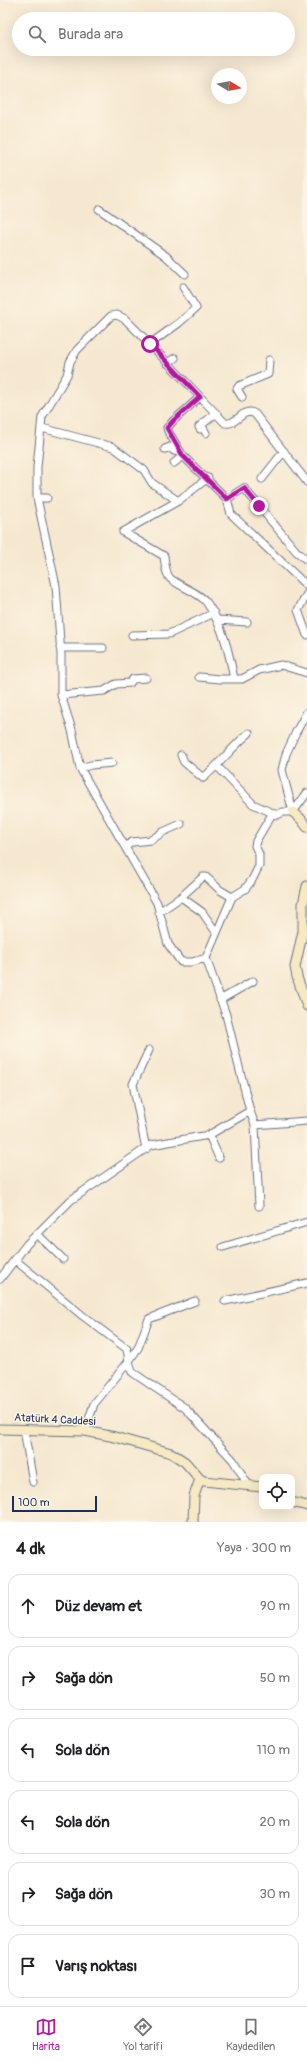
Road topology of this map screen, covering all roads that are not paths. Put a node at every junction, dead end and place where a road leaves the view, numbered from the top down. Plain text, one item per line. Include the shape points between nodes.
1 (99, 209) dead end
2 (186, 274) dead end
3 (183, 287) dead end
4 (150, 344) junction
5 (174, 358) dead end
6 (270, 360) dead end
7 (167, 362) junction
8 (200, 397) junction
9 (242, 397) dead end
10 (216, 413) junction
11 (42, 428) junction
12 (206, 433) dead end
13 (165, 450) dead end
14 (284, 451) junction
15 (182, 454) junction
16 (174, 463) dead end
17 (208, 478) junction
18 (262, 479) dead end
19 (307, 482) edge
20 (37, 498) junction
21 (47, 498) dead end
22 (227, 499) junction
23 (178, 501) junction
24 (307, 560) edge
25 (307, 586) edge
26 (307, 594) edge
27 (214, 613) junction
28 (218, 620) junction
29 (247, 622) dead end
30 (132, 635) dead end
31 (307, 635) edge
32 (60, 648) junction
33 (103, 648) dead end
34 (307, 674) edge
35 (199, 677) dead end
36 (146, 678) dead end
37 (234, 679) junction
38 (61, 695) junction
39 (307, 712) edge
40 (249, 733) dead end
41 (181, 755) dead end
42 (112, 763) dead end
43 (217, 766) junction
44 (80, 768) junction
45 (307, 793) edge
46 (293, 812) junction
47 (272, 814) junction
48 (181, 824) dead end
49 (307, 827) edge
50 (126, 846) junction
51 (307, 887) edge
52 (181, 897) junction
53 (232, 897) junction
54 (158, 912) junction
55 (216, 932) junction
56 (206, 958) junction
57 (252, 981) dead end
58 (220, 1000) junction
59 (307, 1006) edge
60 (149, 1050) dead end
61 (250, 1111) junction
62 (307, 1121) edge
63 (255, 1125) junction
64 (209, 1135) junction
65 (146, 1149) junction
66 (219, 1158) dead end
67 (259, 1206) dead end
68 (307, 1222) edge
69 (37, 1234) junction
70 (223, 1247) dead end
71 (63, 1259) dead end
72 (15, 1260) junction
73 (0, 1279) edge
74 (307, 1283) edge
75 (195, 1301) dead end
76 (225, 1301) dead end
77 (129, 1361) junction
78 (0, 1428) edge
79 (24, 1430) junction
80 (85, 1432) junction
81 (200, 1479) junction
82 (33, 1482) dead end
83 (249, 1486) junction
84 (259, 1487) edge
85 (295, 1503) edge
86 (307, 1506) edge
87 (193, 1522) edge

1 - 2 street via 166,256
3 - 4 street via 196,308
4 - 7 street
4 - 11 street via 125,319 116,314 111,316 77,350 70,362 67,375 42,417
5 - 7 street
6 - 9 street via 268,374 239,386 237,389
7 - 8 street
8 - 10 street
8 - 15 street via 167,428
10 - 12 street via 199,427
10 - 14 street via 229,424 244,413 253,412
11 - 20 street via 37,467
11 - 23 street via 113,447 144,470 152,482
13 - 15 street via 170,447
14 - 18 street
14 - 19 street
15 - 16 street
15 - 17 street
17 - 22 street
17 - 23 street
20 - 21 street
20 - 32 street via 56,586
22 - 24 street via 244,488 296,551
22 - 25 street via 231,514
23 - 27 street via 123,532 164,556 168,577 206,602
26 - 31 street via 298,610
27 - 28 street
27 - 30 street via 169,634
28 - 29 street
28 - 37 street via 229,650
32 - 33 street
32 - 38 street
34 - 37 street via 281,665 259,670 242,679
35 - 37 street
36 - 38 street via 133,679 130,684 116,684 104,690
38 - 44 street
39 - 46 street via 293,739 282,770
40 - 43 street via 232,747
41 - 43 street via 184,762 202,778
42 - 44 street
43 - 47 street via 253,804
44 - 50 street
45 - 46 street
46 - 47 street
46 - 49 street
47 - 53 street via 256,841 260,862 252,880 245,889
48 - 50 street via 151,840 132,842
50 - 54 street via 157,903
51 - 59 street via 303,904 303,931 295,967
52 - 53 street via 203,877
52 - 54 street
52 - 55 street via 202,912
53 - 55 street
54 - 56 street via 168,944 181,962
55 - 56 street
56 - 58 street
57 - 58 street
58 - 61 street
60 - 65 street via 133,1084
61 - 63 street
61 - 64 street
62 - 63 street
63 - 67 street
64 - 65 street via 150,1145
64 - 66 street
65 - 69 street via 71,1200
68 - 70 street
69 - 71 street
69 - 72 street
72 - 73 street
72 - 77 street via 127,1349
74 - 76 street
75 - 77 street via 149,1319 138,1348
77 - 80 street via 94,1404
77 - 83 street via 132,1372 185,1408 233,1460
78 - 79 street, Atatürk 4 Caddesi
79 - 80 street, Atatürk 4 Caddesi
79 - 82 street
80 - 81 street, Atatürk 4 Caddesi via 115,1437 171,1453 185,1462
81 - 83 street
81 - 87 street via 194,1496
83 - 84 street
85 - 86 street

